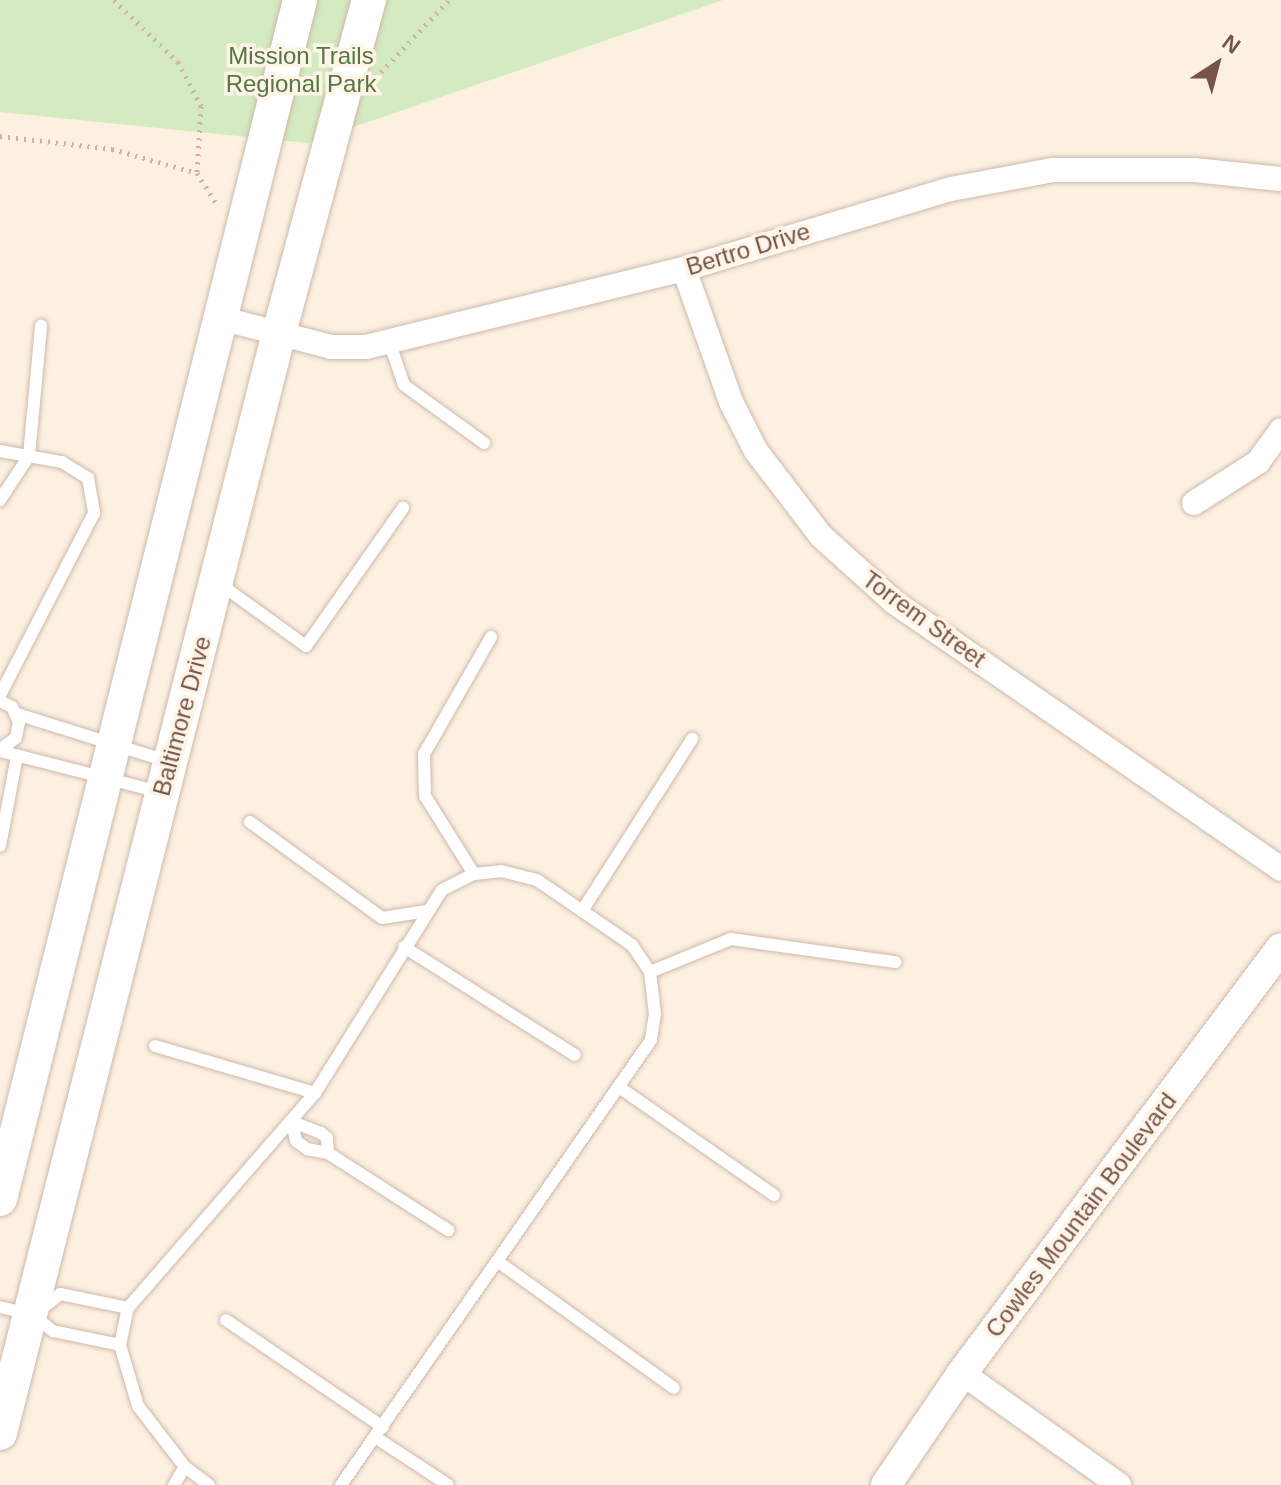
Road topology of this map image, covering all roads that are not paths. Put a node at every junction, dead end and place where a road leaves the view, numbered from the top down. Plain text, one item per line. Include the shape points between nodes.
1 (300, 0) edge
2 (369, 0) edge
3 (1281, 179) edge
4 (684, 269) junction
5 (220, 318) junction
6 (41, 326) dead end
7 (279, 333) junction
8 (389, 341) junction
9 (1281, 430) edge
10 (484, 443) dead end
11 (0, 451) edge
12 (29, 456) junction
13 (0, 500) edge
14 (1194, 503) dead end
15 (403, 508) dead end
16 (217, 582) junction
17 (491, 637) dead end
18 (0, 695) edge
19 (0, 701) edge
20 (17, 714) junction
21 (692, 739) dead end
22 (0, 750) edge
23 (17, 756) junction
24 (111, 763) junction
25 (166, 777) junction
26 (250, 822) dead end
27 (0, 846) edge
28 (1281, 869) edge
29 (474, 874) junction
30 (584, 908) junction
31 (426, 911) junction
32 (404, 947) junction
33 (1281, 948) edge
34 (895, 962) dead end
35 (650, 972) junction
36 (155, 1046) dead end
37 (575, 1055) dead end
38 (619, 1087) junction
39 (315, 1093) junction
40 (292, 1122) junction
41 (328, 1153) junction
42 (774, 1195) dead end
43 (0, 1199) edge
44 (448, 1230) dead end
45 (500, 1263) junction
46 (0, 1307) edge
47 (128, 1308) junction
48 (33, 1315) junction
49 (226, 1320) dead end
50 (120, 1345) junction
51 (962, 1373) junction
52 (674, 1388) dead end
53 (379, 1432) junction
54 (0, 1433) edge
55 (185, 1467) junction
56 (174, 1485) edge
57 (209, 1485) edge
58 (341, 1485) edge
59 (448, 1485) edge
60 (886, 1485) edge
61 (1119, 1485) edge

1 - 5 main road
2 - 7 main road, Baltimore Drive
3 - 4 street, Bertro Drive via 1194,170 1053,170 951,189
4 - 8 street, Bertro Drive
4 - 28 street, Torrem Street via 731,402 756,451 821,536 894,602
5 - 7 street, Bertro Drive
5 - 24 main road
6 - 12 lane
7 - 8 street, Bertro Drive via 331,347
7 - 16 main road, Baltimore Drive
8 - 10 lane via 404,385
9 - 14 street via 1258,462
11 - 12 lane
12 - 13 lane
12 - 18 lane via 62,462 88,478 94,513
15 - 16 lane via 306,646
16 - 25 main road, Baltimore Drive
17 - 29 lane via 424,754 425,796
19 - 20 lane
20 - 22 lane via 16,738
20 - 24 lane
21 - 30 lane
22 - 23 lane
23 - 24 lane
23 - 27 lane
24 - 25 lane
24 - 25 lane
24 - 43 main road
25 - 48 main road, Baltimore Drive
26 - 31 lane via 382,918
29 - 30 lane via 501,871 537,880
29 - 31 lane via 442,890
30 - 35 lane via 632,945
31 - 32 lane
32 - 37 lane
32 - 39 lane
33 - 51 street, Cowles Mountain Boulevard
34 - 35 lane via 731,939
35 - 38 lane via 655,1014 651,1040
36 - 39 lane
38 - 42 lane
38 - 45 lane
39 - 40 lane
40 - 41 lane via 327,1138
40 - 41 lane via 296,1141 316,1155
40 - 47 lane
41 - 44 lane
45 - 52 lane
45 - 53 lane
46 - 48 lane
47 - 48 lane via 60,1294
47 - 50 lane
48 - 50 lane via 53,1331
48 - 54 main road, Baltimore Drive
49 - 53 lane
50 - 55 lane via 138,1406
51 - 60 street, Cowles Mountain Boulevard
51 - 61 street
53 - 58 lane
53 - 59 lane
55 - 56 lane
55 - 57 lane

